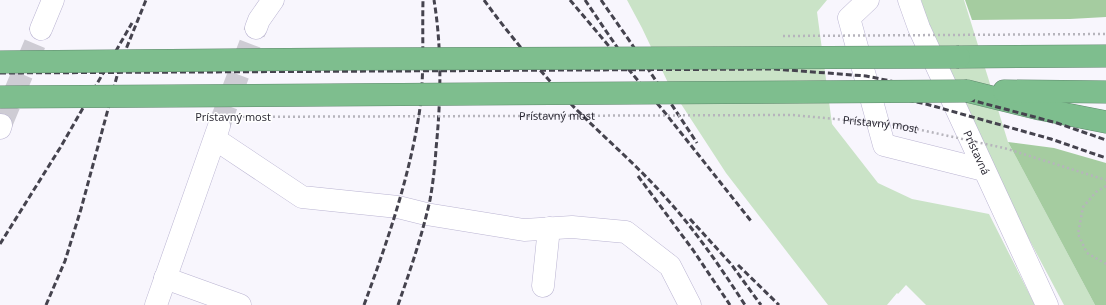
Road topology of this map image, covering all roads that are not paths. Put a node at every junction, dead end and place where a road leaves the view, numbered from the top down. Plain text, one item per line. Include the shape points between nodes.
1 (53, 0) edge
2 (273, 0) edge
3 (868, 0) edge
4 (909, 0) edge
5 (41, 28) tunnel mouth
6 (256, 28) tunnel mouth
7 (1106, 56) edge
8 (0, 62) edge
9 (967, 91) junction
10 (1106, 92) edge
11 (0, 97) edge
12 (1106, 122) edge
13 (984, 170) junction
14 (548, 228) junction
15 (165, 278) junction
16 (543, 286) dead end
17 (156, 305) edge
18 (240, 305) edge
19 (690, 305) edge
20 (1047, 305) edge

1 - 5 street
2 - 6 street
3 - 13 street via 849,18 884,145
4 - 13 street, Prístavná via 919,28
7 - 8 highway, bridge
9 - 10 highway
9 - 11 highway, Prístavný most, bridge
9 - 12 highway
13 - 20 street, Prístavná
14 - 15 street via 524,230 398,207 302,197 217,132
14 - 16 street
14 - 19 street via 572,227 626,232 670,266
15 - 17 street
15 - 18 street

